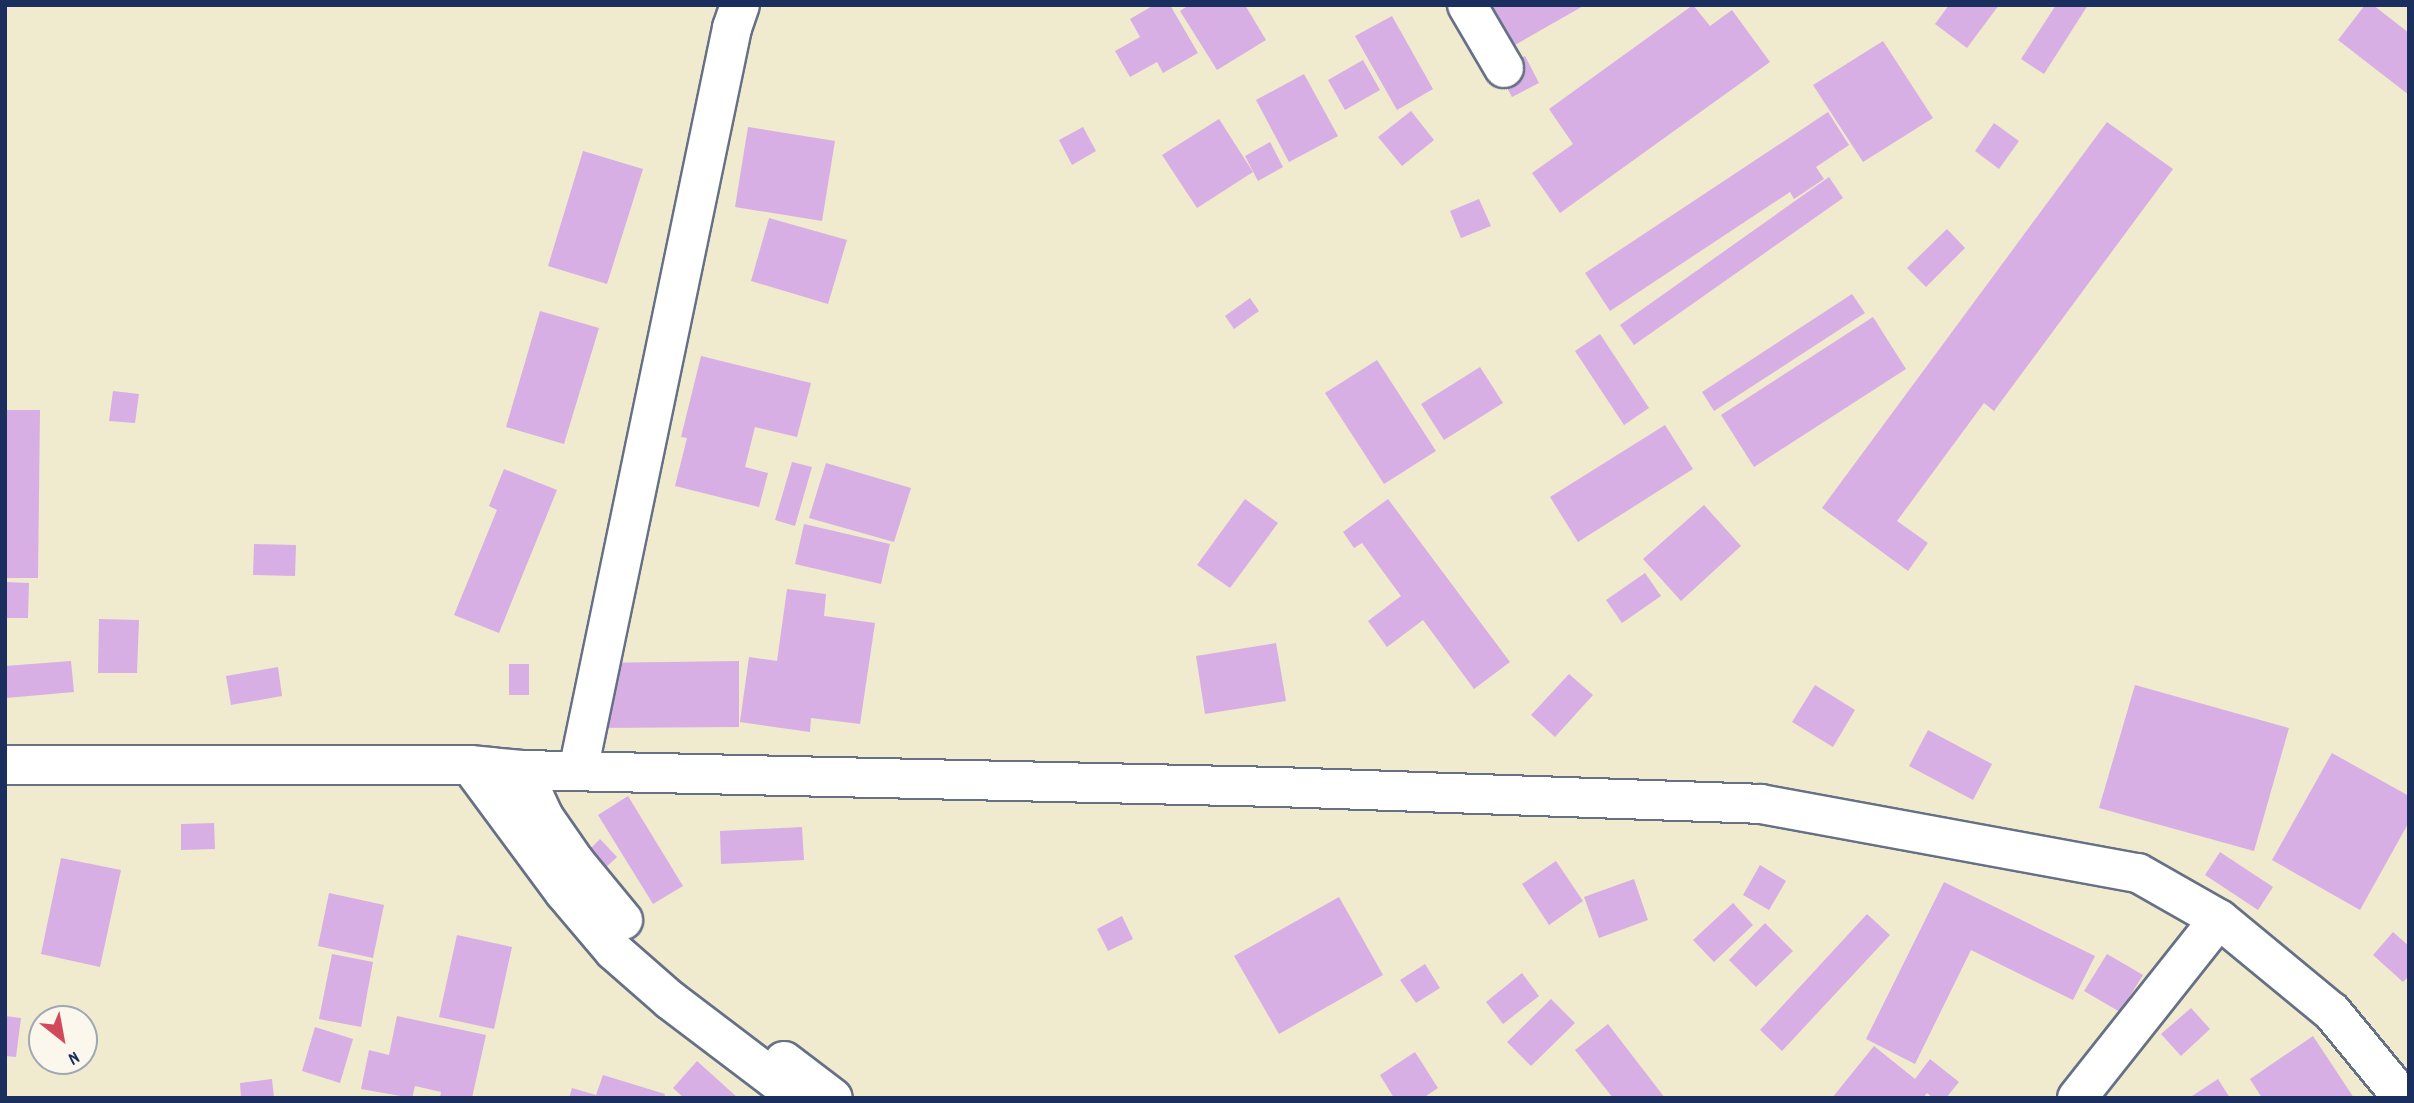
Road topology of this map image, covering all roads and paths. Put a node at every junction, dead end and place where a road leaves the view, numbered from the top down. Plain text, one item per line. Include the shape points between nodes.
1 (740, 5) edge
2 (1467, 5) edge
3 (1504, 68) dead end
4 (5, 765) edge
5 (470, 765) junction
6 (522, 770) junction
7 (578, 771) junction
8 (2219, 919) junction
9 (799, 1098) edge
10 (833, 1098) edge
11 (2077, 1098) edge
12 (2403, 1098) edge

1 - 7 street
2 - 3 street
4 - 5 street
5 - 6 street
5 - 9 street via 614,951 670,1000
6 - 7 street
6 - 10 street via 544,817 634,933
7 - 8 street via 1278,787 1761,804 2138,873
8 - 11 street
8 - 12 street via 2332,1012

